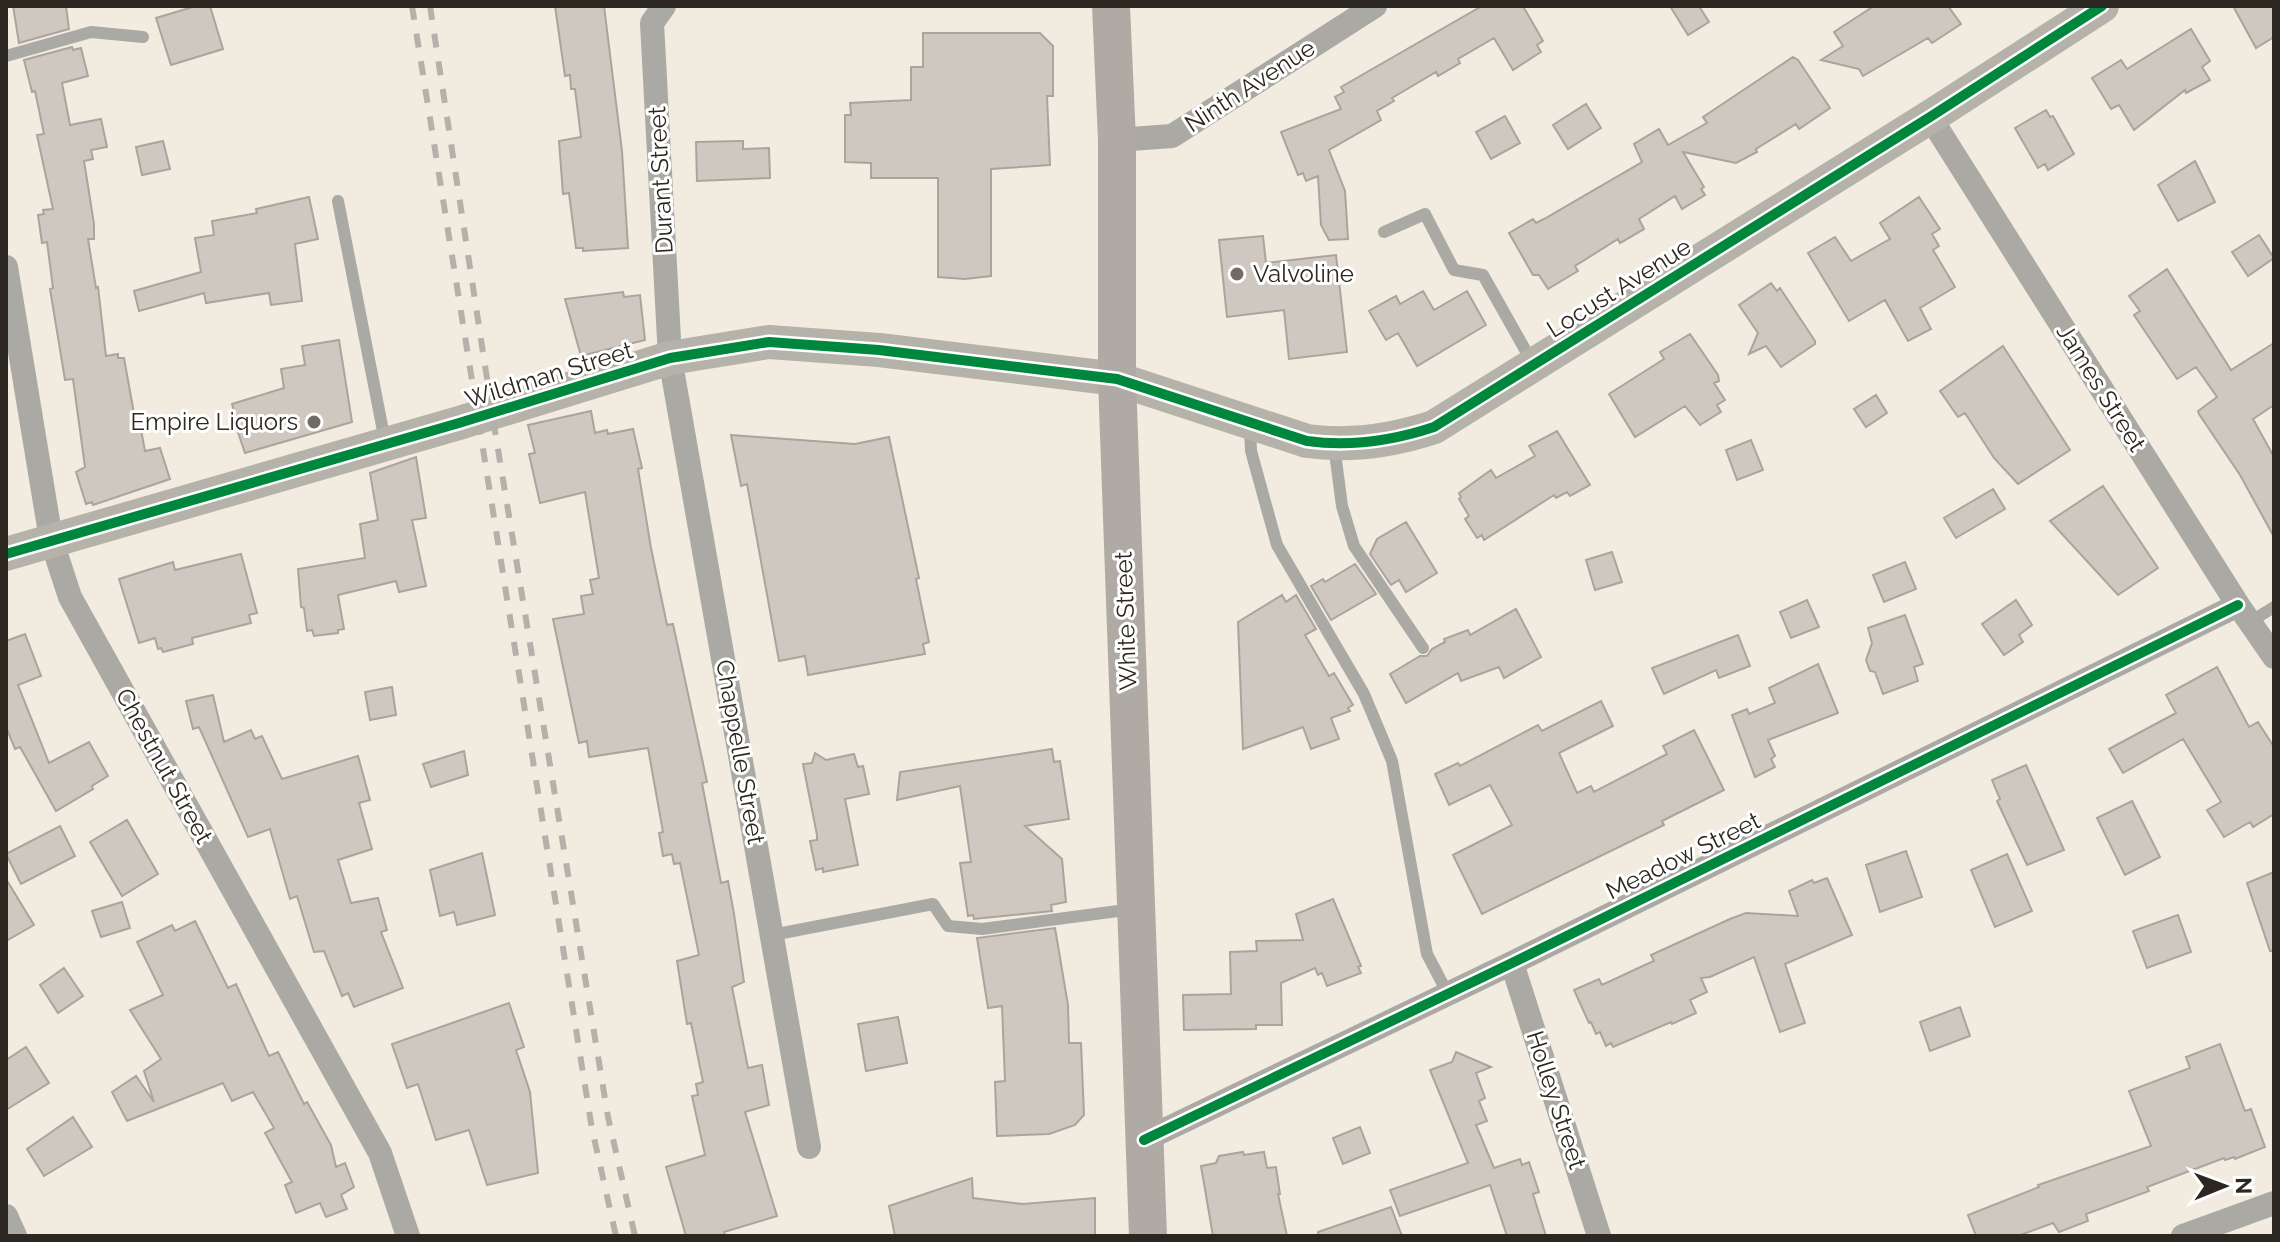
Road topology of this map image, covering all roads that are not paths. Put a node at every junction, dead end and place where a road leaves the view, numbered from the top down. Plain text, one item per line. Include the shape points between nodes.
1 (664, 6) edge
2 (1111, 6) edge
3 (1375, 6) edge
4 (2102, 6) edge
5 (143, 37) dead end
6 (6, 56) edge
7 (1930, 117) junction
8 (1117, 140) junction
9 (338, 201) dead end
10 (1384, 232) dead end
11 (6, 267) edge
12 (670, 358) junction
13 (1534, 365) junction
14 (1117, 379) junction
15 (1250, 424) junction
16 (385, 444) junction
17 (1334, 445) junction
18 (51, 539) junction
19 (6, 554) edge
20 (2274, 607) edge
21 (2244, 613) junction
22 (1423, 648) dead end
23 (2274, 657) edge
24 (1136, 909) junction
25 (772, 935) junction
26 (1512, 963) junction
27 (1448, 994) junction
28 (1144, 1140) junction
29 (809, 1147) dead end
30 (2274, 1203) edge
31 (6, 1216) edge
32 (15, 1236) edge
33 (408, 1236) edge
34 (1148, 1236) edge
35 (1599, 1236) edge
36 (2183, 1236) edge

1 - 12 street, Durant Street via 652,23
2 - 8 main road, White Street
3 - 8 street, Ninth Avenue via 1172,136
4 - 7 street, Locust Avenue
5 - 6 lane via 91,32
7 - 13 street, Locust Avenue
7 - 21 street, James Street
8 - 14 main road, White Street
9 - 16 lane
10 - 13 lane via 1425,214 1454,270 1483,275
11 - 18 street, Chestnut Street
12 - 14 street, Wildman Street via 769,342
12 - 16 street, Wildman Street
12 - 25 street, Chappelle Street
13 - 17 street, Locust Avenue via 1434,427 1404,437
14 - 15 street, Locust Avenue
14 - 24 main road, White Street
15 - 17 street, Locust Avenue
15 - 27 lane via 1251,451 1277,545 1364,694 1392,761 1427,954
16 - 18 street, Wildman Street
17 - 22 lane via 1342,506 1354,546
18 - 19 street, Wildman Street
18 - 33 street, Chestnut Street via 70,597 380,1153
20 - 21 lane
21 - 23 street, James Street
21 - 26 street, Meadow Street
24 - 25 lane via 982,929 948,926 933,904
24 - 28 main road, White Street
25 - 29 street, Chappelle Street
26 - 27 street, Meadow Street
26 - 35 street, Holley Street
27 - 28 street, Meadow Street
28 - 34 main road, White Street
30 - 36 street
31 - 32 street

